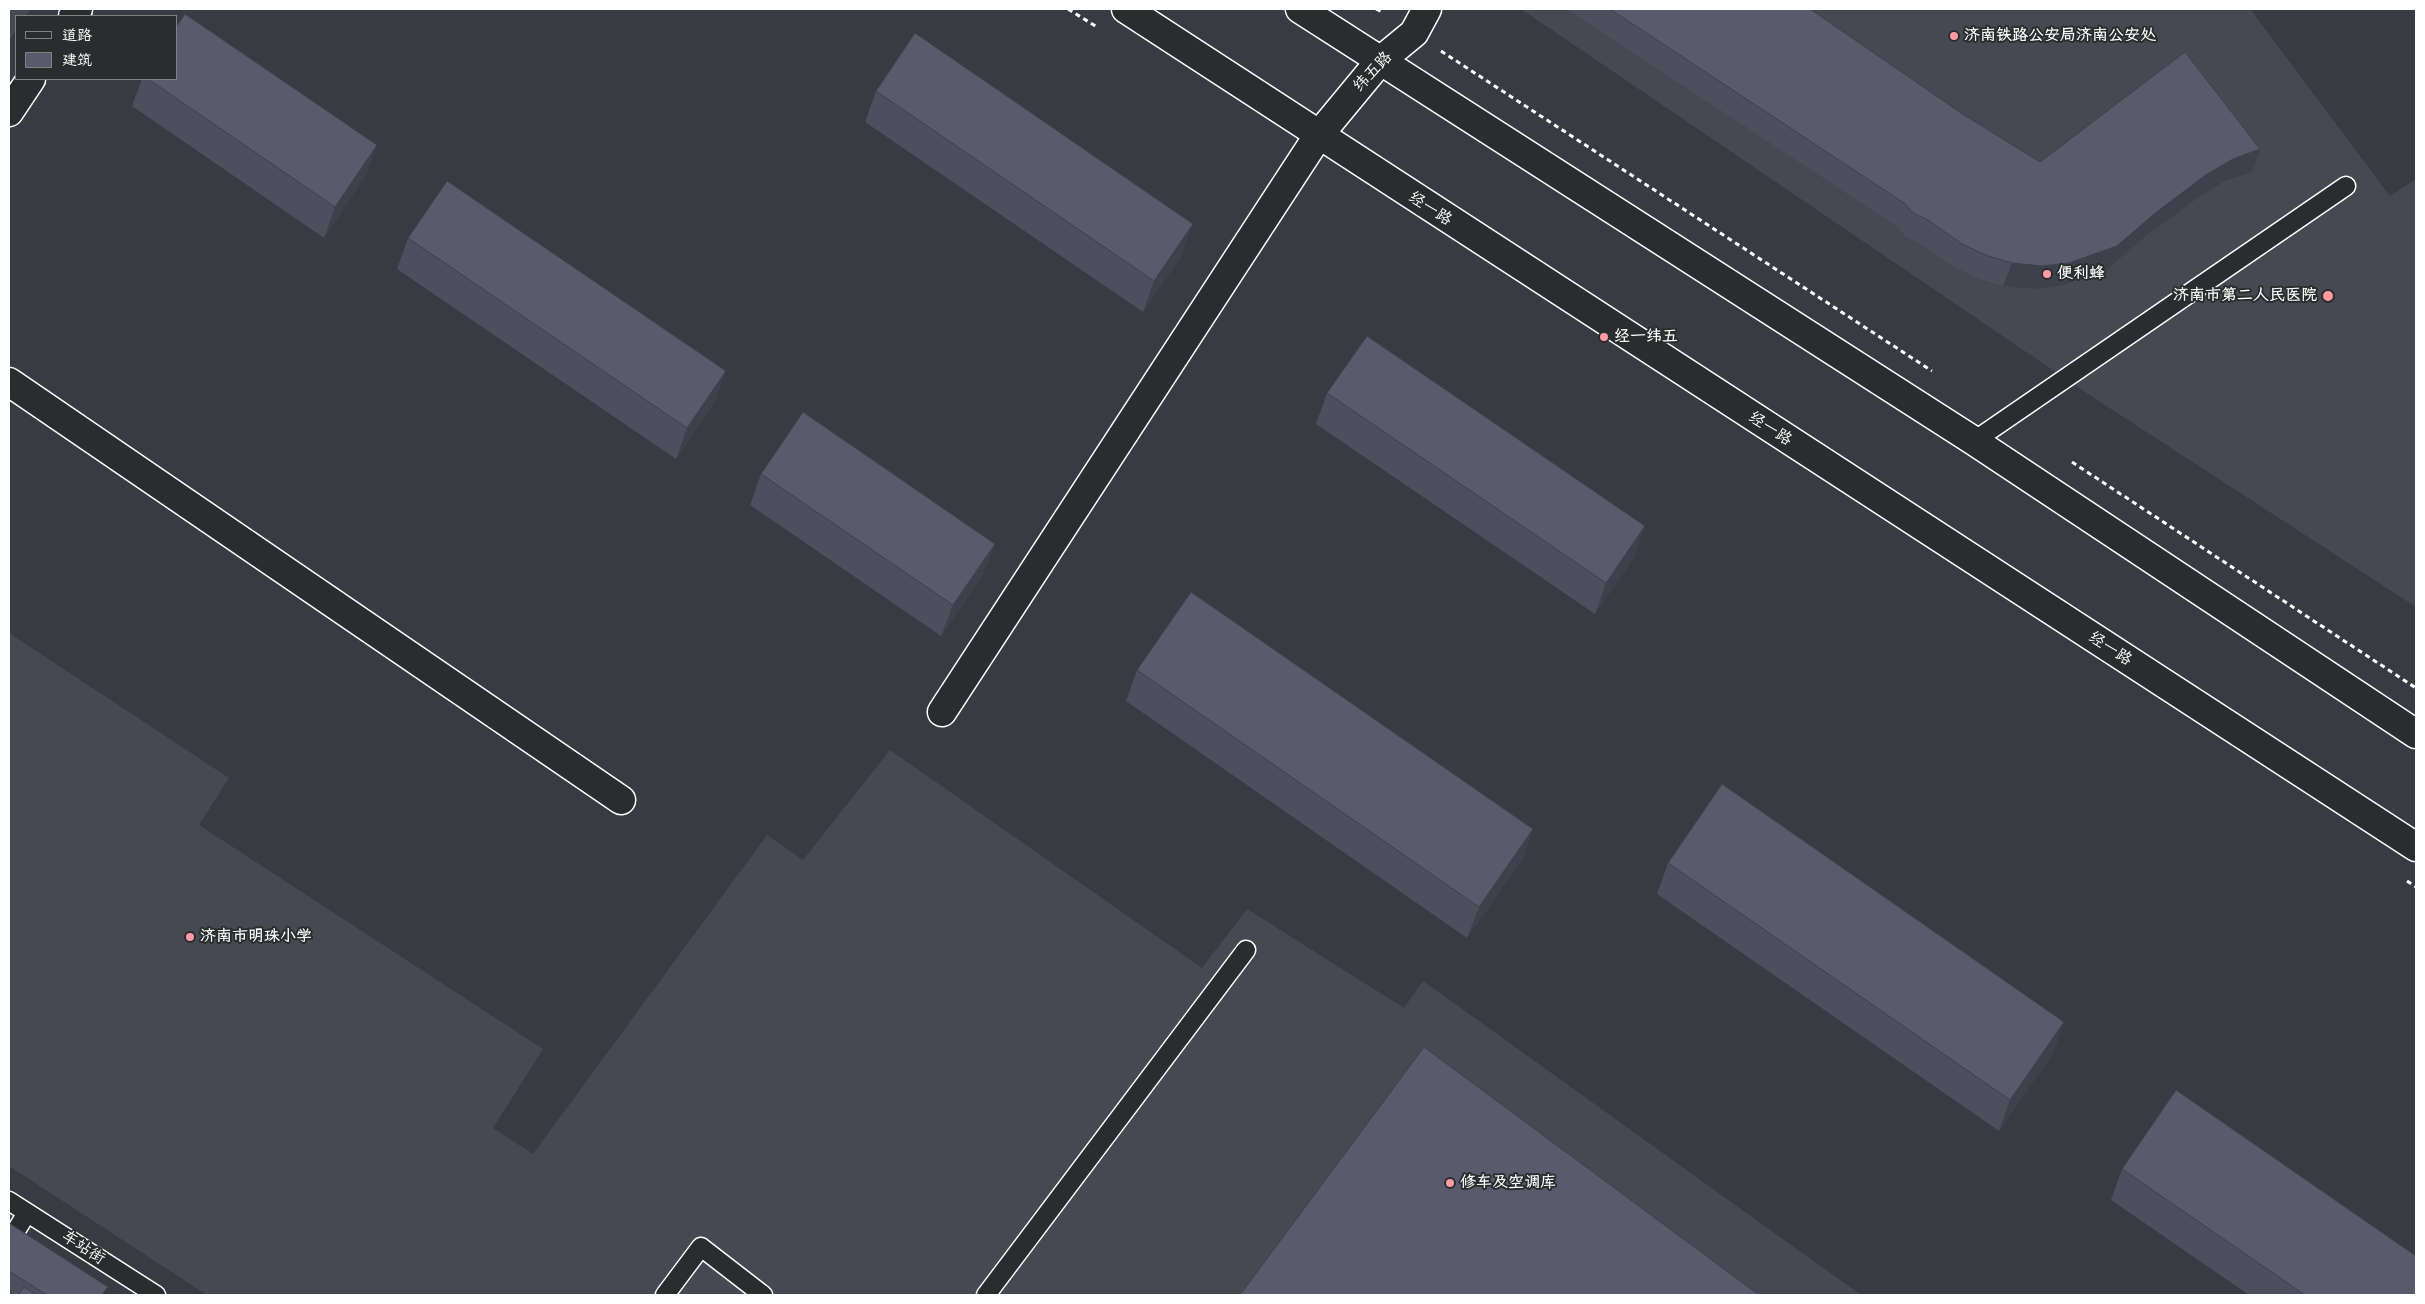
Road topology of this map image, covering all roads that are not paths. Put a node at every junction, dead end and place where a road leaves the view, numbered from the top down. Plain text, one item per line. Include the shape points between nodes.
1 (1126, 9) edge
2 (1300, 9) edge
3 (1427, 9) edge
4 (1380, 60) junction
5 (30, 80) edge
6 (9, 112) edge
7 (1318, 136) junction
8 (2346, 186) dead end
9 (9, 382) edge
10 (1974, 441) junction
11 (942, 712) dead end
12 (2416, 734) edge
13 (621, 800) dead end
14 (2416, 847) edge
15 (1246, 950) dead end
16 (9, 1201) edge
17 (27, 1213) junction
18 (12, 1237) edge
19 (147, 1293) edge
20 (665, 1295) edge
21 (763, 1295) edge
22 (986, 1295) edge

1 - 7 main road, 经一路
2 - 4 main road
3 - 4 main road, 纬五路 via 1414,33
4 - 7 main road, 纬五路
4 - 10 main road
5 - 6 main road
7 - 11 main road, 纬五路
7 - 14 main road, 经一路
8 - 10 lane
9 - 13 main road
10 - 12 main road
15 - 22 lane
16 - 17 lane, 车站街
17 - 18 lane
17 - 19 lane, 车站街
20 - 21 lane via 701,1247

